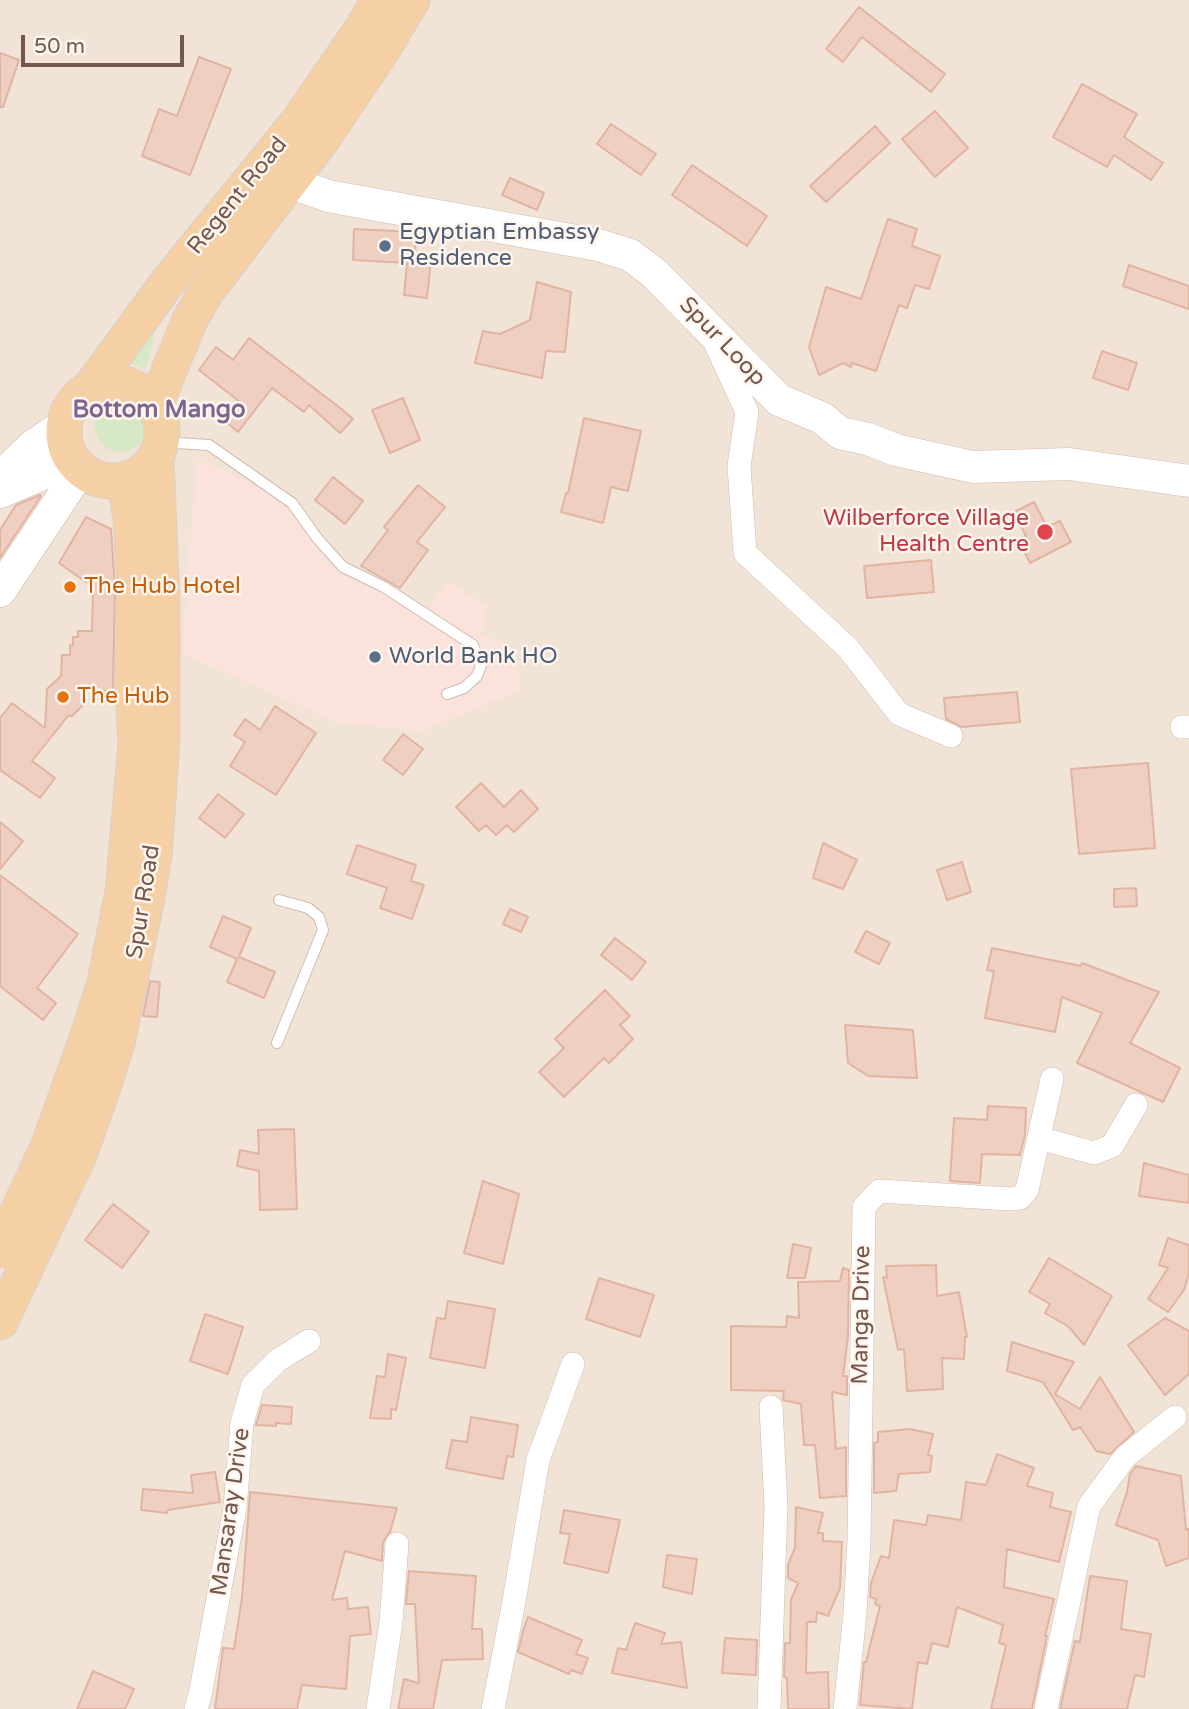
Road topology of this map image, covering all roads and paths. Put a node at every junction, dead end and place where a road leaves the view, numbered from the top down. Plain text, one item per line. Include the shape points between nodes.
1 (379, 0) edge
2 (412, 0) edge
3 (276, 174) junction
4 (710, 332) junction
5 (91, 387) junction
6 (155, 405) junction
7 (64, 425) junction
8 (159, 449) junction
9 (77, 465) junction
10 (125, 480) junction
11 (1189, 481) edge
12 (1, 491) edge
13 (0, 591) edge
14 (447, 694) dead end
15 (951, 736) dead end
16 (149, 741) junction
17 (279, 900) dead end
18 (276, 1043) dead end
19 (1052, 1079) dead end
20 (1136, 1105) dead end
21 (1040, 1139) junction
22 (0, 1250) edge
23 (0, 1322) edge
24 (309, 1341) dead end
25 (573, 1364) dead end
26 (771, 1407) dead end
27 (1175, 1417) dead end
28 (397, 1544) dead end
29 (196, 1709) edge
30 (378, 1709) edge
31 (493, 1709) edge
32 (769, 1709) edge
33 (845, 1709) edge
34 (1045, 1709) edge

1 - 3 main road, Regent Road via 305,111
2 - 3 main road, Regent Road via 343,108
3 - 4 street, Spur Loop via 328,196 598,244 630,256 654,273
3 - 5 main road, Regent Road via 167,283
3 - 6 main road, Regent Road via 190,320
4 - 11 street, Spur Loop via 779,400 822,418 840,433 973,467 1069,464
4 - 15 street via 747,412 739,466 745,553 848,648 900,714
5 - 6 main road via 126,384
5 - 7 main road via 77,398
6 - 8 main road via 160,416
7 - 9 main road via 64,438
7 - 12 street via 11,467
8 - 10 main road via 147,468
8 - 14 lane via 209,445 292,503 343,567 384,587 473,645 481,666 477,676 464,688
8 - 16 main road, Spur Road via 162,606
9 - 10 main road via 100,479
9 - 12 street
9 - 13 street
10 - 16 main road, Spur Road via 135,588 133,690
16 - 22 main road, Spur Road via 105,982 49,1145
16 - 23 main road, Spur Road via 154,856 117,1043 79,1155
17 - 18 lane via 308,908 319,917 323,930
19 - 21 street, Manga Drive
20 - 21 street via 1112,1146 1094,1153
21 - 33 street, Manga Drive via 1027,1190 1020,1198 880,1191 864,1207 859,1541
24 - 29 street, Mansaray Drive via 278,1360 253,1385 242,1423 235,1508
25 - 31 street via 538,1460
26 - 32 street via 776,1507
27 - 34 street via 1125,1457 1089,1506
28 - 30 street

